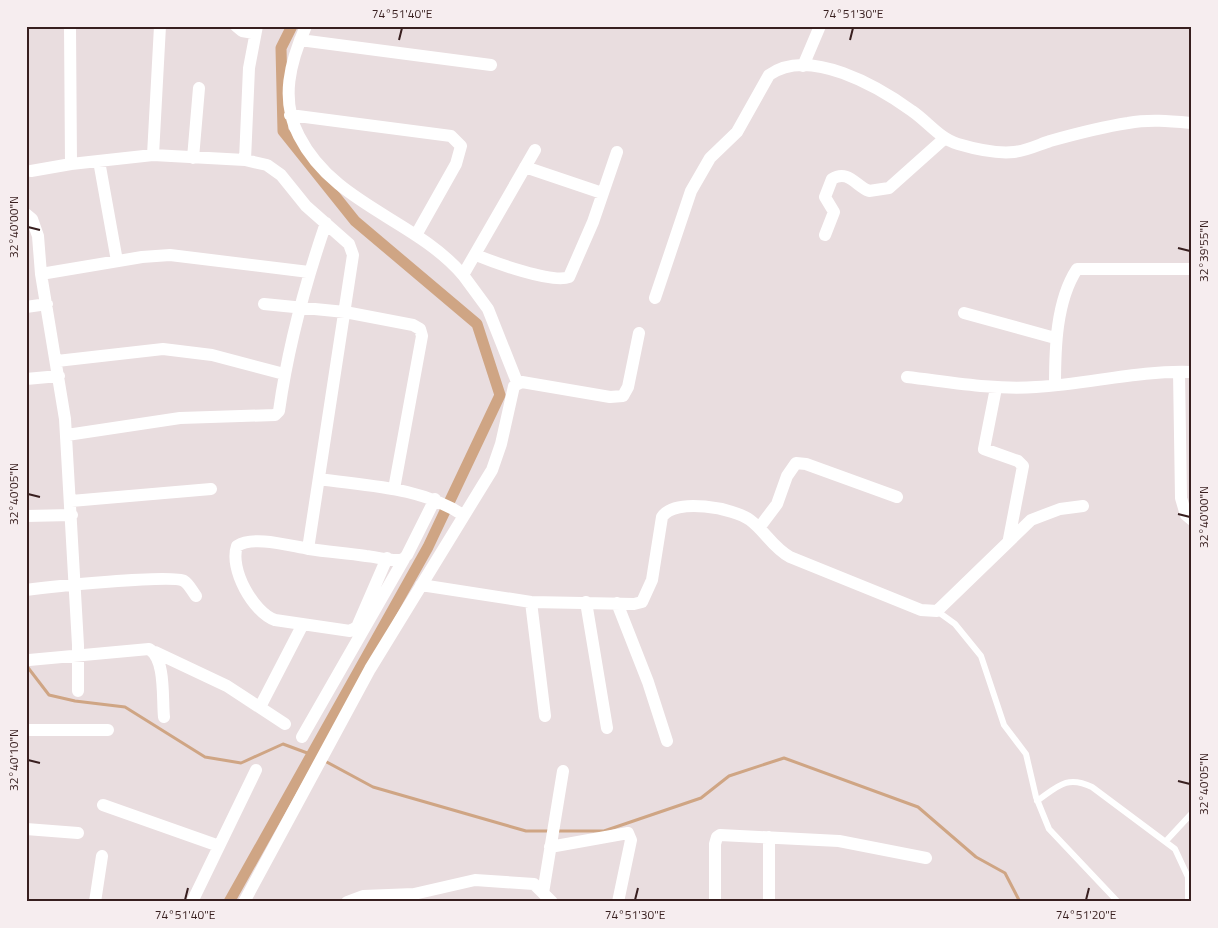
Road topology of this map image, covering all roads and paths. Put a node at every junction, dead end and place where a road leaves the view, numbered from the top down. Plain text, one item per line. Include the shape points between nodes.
1 (70, 26) edge
2 (160, 26) edge
3 (236, 26) edge
4 (306, 26) edge
5 (820, 26) edge
6 (256, 30) edge
7 (300, 40) junction
8 (491, 65) dead end
9 (803, 66) junction
10 (199, 88) dead end
11 (290, 115) junction
12 (1192, 123) edge
13 (945, 138) junction
14 (535, 150) dead end
15 (617, 152) dead end
16 (153, 155) junction
17 (193, 158) junction
18 (245, 160) junction
19 (99, 161) junction
20 (71, 164) junction
21 (525, 168) junction
22 (31, 171) dead end
23 (602, 193) junction
24 (26, 214) edge
25 (326, 223) junction
26 (416, 235) junction
27 (825, 235) dead end
28 (476, 255) junction
29 (117, 261) junction
30 (1192, 269) edge
31 (309, 272) junction
32 (41, 274) junction
33 (463, 275) junction
34 (655, 298) dead end
35 (46, 304) junction
36 (264, 304) dead end
37 (26, 307) edge
38 (302, 308) junction
39 (345, 312) junction
40 (964, 313) dead end
41 (639, 332) dead end
42 (1055, 338) junction
43 (57, 362) junction
44 (1186, 372) edge
45 (284, 374) junction
46 (59, 376) junction
47 (907, 377) dead end
48 (26, 379) edge
49 (517, 382) junction
50 (1054, 385) junction
51 (996, 388) junction
52 (67, 435) junction
53 (319, 479) junction
54 (211, 489) dead end
55 (394, 489) junction
56 (897, 497) dead end
57 (438, 501) junction
58 (71, 502) junction
59 (1083, 506) dead end
60 (460, 513) junction
61 (72, 515) junction
62 (26, 516) edge
63 (1192, 520) edge
64 (758, 528) junction
65 (1009, 539) junction
66 (308, 549) junction
67 (387, 558) junction
68 (404, 559) junction
69 (74, 584) junction
70 (421, 585) junction
71 (26, 590) edge
72 (196, 596) dead end
73 (531, 602) junction
74 (586, 602) junction
75 (617, 603) junction
76 (937, 610) junction
77 (303, 624) junction
78 (155, 652) junction
79 (78, 656) junction
80 (29, 660) dead end
81 (78, 691) dead end
82 (260, 707) junction
83 (545, 716) dead end
84 (164, 717) dead end
85 (285, 724) dead end
86 (607, 728) dead end
87 (26, 730) edge
88 (108, 730) dead end
89 (302, 737) dead end
90 (667, 741) dead end
91 (256, 770) dead end
92 (563, 771) dead end
93 (1037, 801) junction
94 (103, 805) dead end
95 (1192, 813) edge
96 (26, 829) edge
97 (78, 833) dead end
98 (769, 837) junction
99 (1166, 841) junction
100 (551, 843) junction
101 (219, 846) junction
102 (102, 856) dead end
103 (926, 858) dead end
104 (547, 897) edge
105 (95, 902) edge
106 (192, 902) edge
107 (244, 902) edge
108 (347, 902) edge
109 (618, 902) edge
110 (716, 902) edge
111 (769, 902) edge
112 (1118, 902) edge
113 (1188, 902) edge

1 - 20 street
2 - 16 street
3 - 6 street via 242,31
4 - 7 street
5 - 9 street
6 - 18 street via 249,68
7 - 8 street
7 - 11 street via 291,68
9 - 13 street via 825,68 871,85 912,111
9 - 34 street via 786,67 769,75 737,132 708,162 691,191
10 - 17 street
11 - 26 street via 307,152 330,177 364,203
11 - 26 street via 451,136 457,140 461,146 456,164
12 - 13 street via 1161,120 1127,123 1015,152 993,152
13 - 27 street via 889,188 869,191 848,177 832,179 825,197 834,212
14 - 21 street
15 - 23 street
16 - 17 street
16 - 19 street
17 - 18 street
18 - 25 street via 274,169 306,206
19 - 20 street
19 - 29 street
20 - 22 street
21 - 23 street
21 - 28 street
23 - 28 street via 569,277 559,279 507,267
24 - 32 street via 36,226
25 - 31 street
25 - 39 street via 352,249
26 - 33 street
28 - 33 street
29 - 31 street via 188,255
29 - 32 street
30 - 42 street via 1077,269 1067,290
31 - 38 street
32 - 35 street
33 - 49 street via 488,309
35 - 37 street
35 - 43 street
36 - 38 street
38 - 39 street
38 - 45 street
39 - 53 street
39 - 55 street via 412,325 420,329 422,336
40 - 42 street
41 - 49 street via 628,387 623,396 610,397 539,383
42 - 50 street
43 - 45 street via 163,349 212,355
43 - 46 street
44 - 50 street via 1134,374
44 - 63 street via 1181,498 1186,515
45 - 52 street via 279,411 275,415 180,418
46 - 48 street
46 - 52 street
47 - 51 street
49 - 60 street via 512,389 501,444 492,470
50 - 51 street
51 - 65 street via 984,449 1024,466
52 - 58 street
53 - 55 street
53 - 66 street
54 - 58 street
55 - 57 street
56 - 64 street via 796,463 790,470 777,504
57 - 60 street
57 - 68 street
58 - 61 street
59 - 65 street via 1038,516
60 - 70 street
61 - 62 street
61 - 69 street
64 - 75 street via 737,513 696,506 669,510 660,522 652,580 646,598 634,604
64 - 76 street via 775,547 790,557 921,610
65 - 76 street
66 - 67 street
66 - 77 street via 246,542 237,546 234,557 239,579 265,615 275,620
67 - 68 street
67 - 77 street via 353,630
68 - 89 street
69 - 71 street
69 - 72 street via 170,578 183,581
69 - 79 street
70 - 73 street
70 - 107 street via 370,669
73 - 74 street
73 - 83 street
74 - 75 street
74 - 86 street
75 - 90 street
76 - 93 lane via 955,624 981,656 1004,725 1026,754
77 - 82 street
78 - 79 street via 143,648
78 - 82 street via 210,677
78 - 84 street via 160,661
79 - 80 street
79 - 81 street
82 - 85 street
87 - 88 street
91 - 101 street
92 - 100 street
93 - 99 lane via 1065,782 1078,781 1092,787
93 - 112 lane via 1048,829 1056,839
94 - 101 street
95 - 99 lane
96 - 97 street
98 - 103 street via 846,842
98 - 110 street via 717,836
98 - 111 street
99 - 113 lane via 1175,849 1185,869 1189,884
100 - 104 street
100 - 109 street via 628,832 631,840
101 - 106 street
102 - 105 street
104 - 108 street via 528,882 475,880 414,894 363,896

